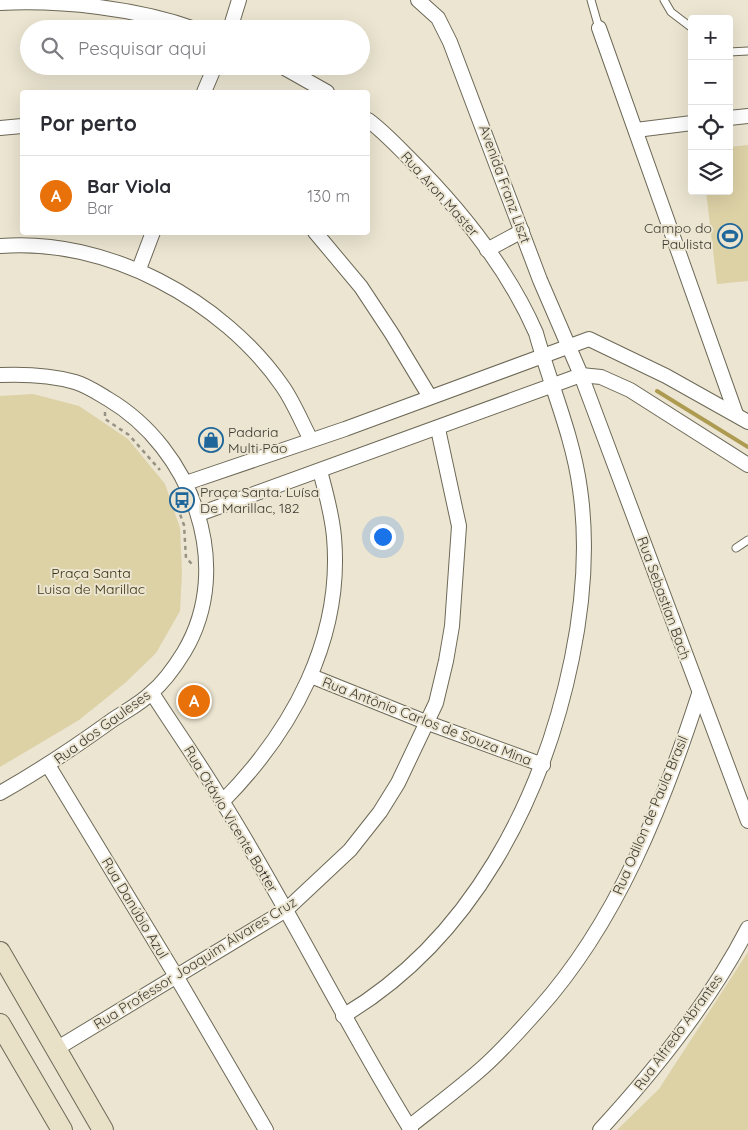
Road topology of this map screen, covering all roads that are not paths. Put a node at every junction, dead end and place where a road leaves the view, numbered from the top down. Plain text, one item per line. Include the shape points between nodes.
1 (239, 0) edge
2 (418, 0) edge
3 (591, 0) edge
4 (664, 0) edge
5 (0, 3) edge
6 (169, 20) edge
7 (233, 20) edge
8 (688, 25) edge
9 (599, 28) joint
10 (748, 51) edge
11 (733, 52) edge
12 (211, 75) edge
13 (297, 75) edge
14 (205, 90) edge
15 (323, 90) edge
16 (748, 116) edge
17 (733, 118) edge
18 (370, 122) edge
19 (688, 123) edge
20 (20, 126) edge
21 (0, 128) edge
22 (636, 130) junction
23 (522, 231) junction
24 (152, 235) edge
25 (318, 235) edge
26 (0, 246) edge
27 (488, 250) junction
28 (139, 269) junction
29 (568, 345) junction
30 (542, 356) junction
31 (582, 375) junction
32 (0, 376) edge
33 (551, 387) junction
34 (430, 397) junction
35 (736, 414) junction
36 (748, 422) edge
37 (438, 429) junction
38 (311, 440) junction
39 (748, 465) edge
40 (320, 471) junction
41 (186, 483) junction
42 (199, 514) junction
43 (748, 540) edge
44 (736, 548) dead end
45 (311, 676) junction
46 (152, 693) junction
47 (699, 694) junction
48 (428, 723) junction
49 (48, 765) junction
50 (543, 765) junction
51 (0, 793) edge
52 (223, 801) junction
53 (748, 819) edge
54 (286, 910) junction
55 (748, 928) edge
56 (0, 952) edge
57 (176, 976) junction
58 (343, 1016) junction
59 (0, 1024) edge
60 (56, 1049) junction
61 (410, 1129) edge
62 (62, 1130) edge
63 (103, 1130) edge
64 (266, 1130) edge
65 (600, 1130) edge

1 - 7 street
2 - 23 street, Avenida Franz Liszt via 438,18 450,42
3 - 9 lane
4 - 8 lane via 670,12
5 - 6 street via 28,1 111,9
9 - 22 street
10 - 11 lane
12 - 14 street
13 - 15 street
16 - 17 street
18 - 27 street, Rua Aron Master via 426,175 469,222
19 - 22 street
20 - 21 street
22 - 35 street
23 - 27 street
23 - 29 street, Avenida Franz Liszt
24 - 28 street
25 - 34 street via 361,287
26 - 28 street via 18,244 69,249
27 - 30 street, Rua Aron Master via 528,315
28 - 38 street via 184,295 236,333 284,387
29 - 30 street
29 - 31 street, Avenida Franz Liszt
29 - 35 street via 594,340
30 - 33 street, Rua Aron Master
30 - 34 street
31 - 33 street
31 - 39 street via 601,377 630,390
31 - 47 street, Rua Sebastian Bach
32 - 41 street, Rua dos Gauleses via 25,374 49,377 76,382 96,392 143,425 163,446
33 - 37 street
33 - 50 street, Rua Aron Master via 573,454 580,489 584,545 576,640 557,724
34 - 38 street
35 - 36 street
37 - 40 street
37 - 48 street, Rua Professor Joaquim Álvares Cruz via 459,526 452,626 446,661
38 - 41 street
40 - 42 street
40 - 45 street via 330,506 335,564 325,639
41 - 42 street, Rua dos Gauleses
42 - 46 street, Rua dos Gauleses via 204,545 202,605 184,652
43 - 44 lane
45 - 48 street, Rua Antônio Carlos de Souza Mina
45 - 52 street via 263,757
46 - 49 street, Rua dos Gauleses
46 - 52 street, Rua Otávio Vicente Botter
47 - 53 street, Rua Sebastian Bach
47 - 61 street, Rua Odilon de Paula Brasil via 668,781 631,866 590,942 539,1008 481,1069
48 - 50 street, Rua Antônio Carlos de Souza Mina
48 - 54 street, Rua Professor Joaquim Álvares Cruz via 380,812 350,850
49 - 51 street, Rua dos Gauleses
49 - 57 street, Rua Danúbio Azul
50 - 58 street, Rua Aron Master via 510,837 456,918 419,959 370,1000
52 - 54 street, Rua Otávio Vicente Botter
54 - 57 street, Rua Professor Joaquim Álvares Cruz
54 - 58 street, Rua Otávio Vicente Botter
55 - 65 street, Rua Alfredo Abrantes via 703,1004 637,1089
56 - 60 main road
57 - 60 street, Rua Professor Joaquim Álvares Cruz
57 - 64 street, Rua Danúbio Azul
58 - 61 street, Rua Otávio Vicente Botter
59 - 62 main road
60 - 63 main road

